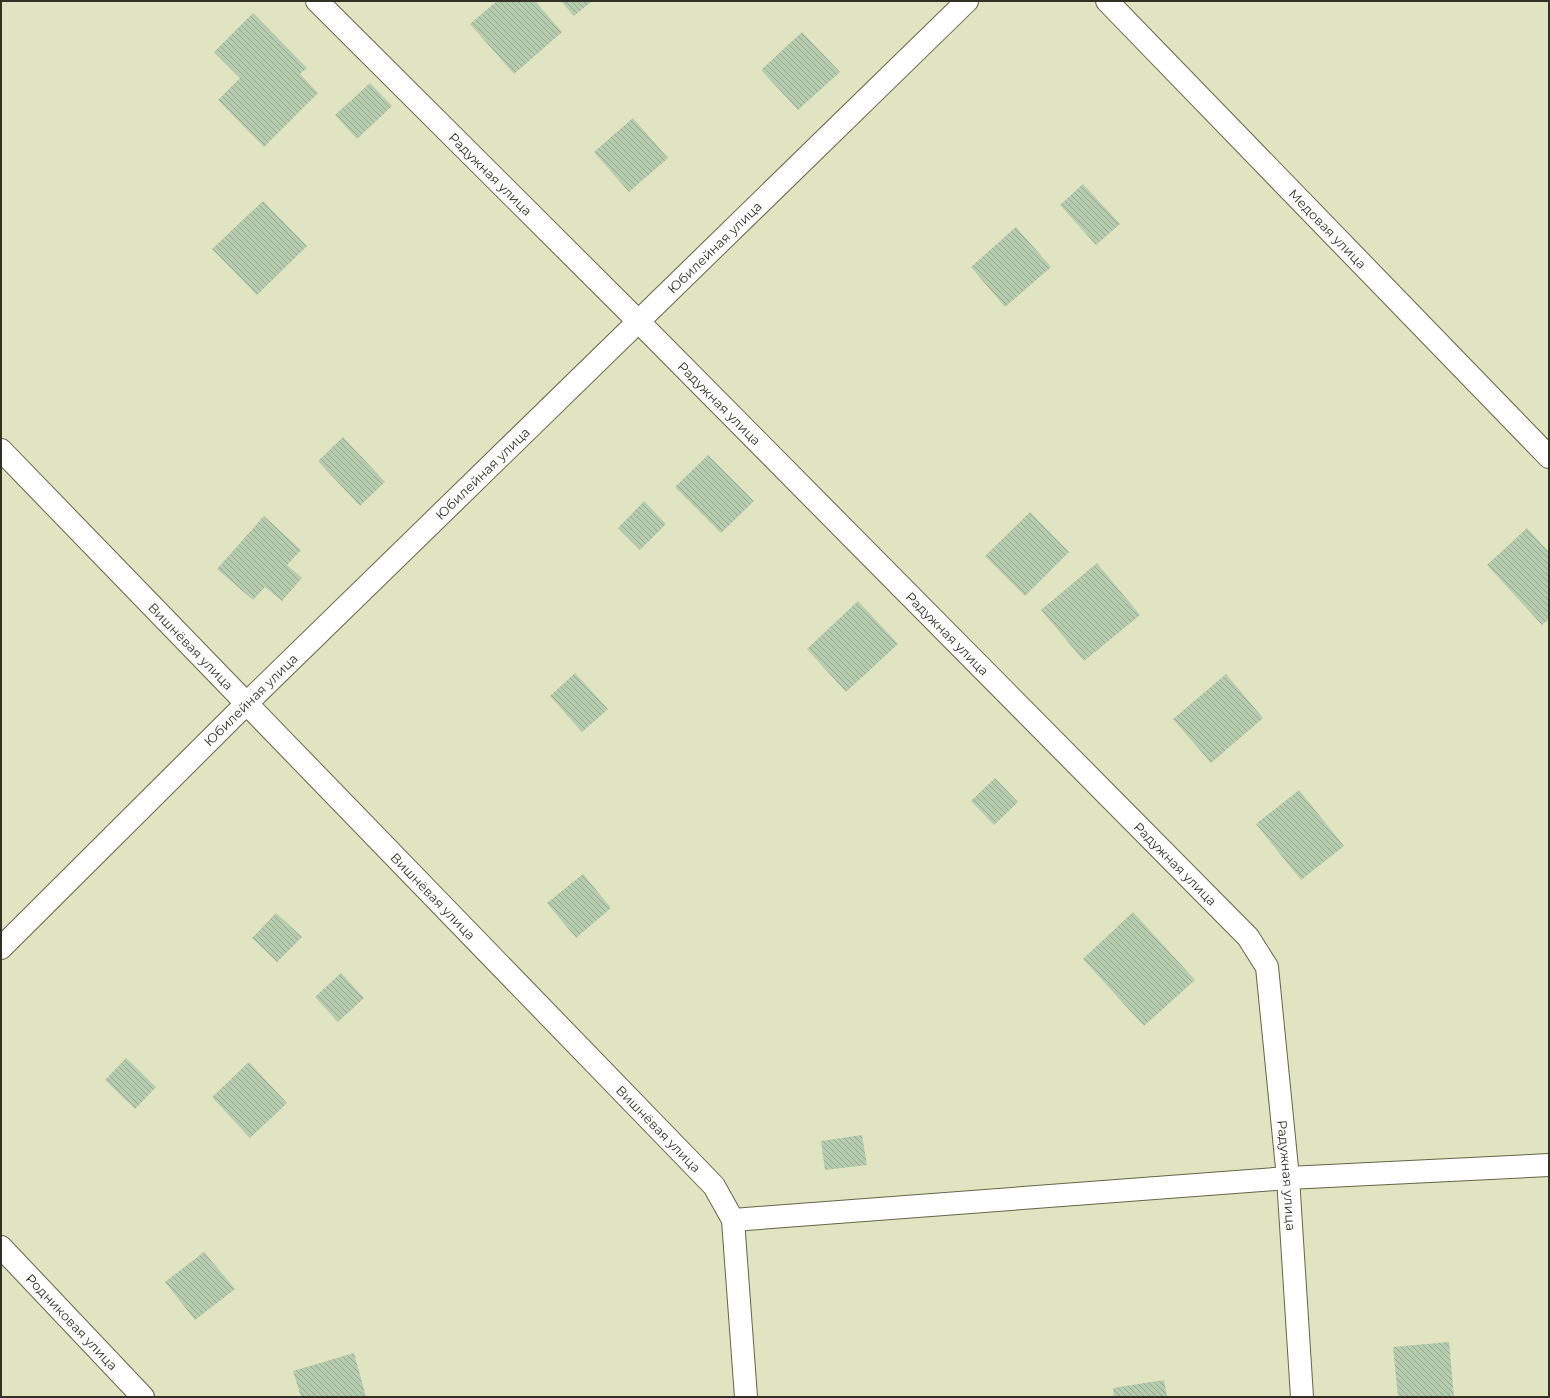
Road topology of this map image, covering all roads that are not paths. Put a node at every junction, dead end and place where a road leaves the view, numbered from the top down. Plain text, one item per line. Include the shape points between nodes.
1 (317, 1) edge
2 (967, 1) edge
3 (1107, 1) edge
4 (638, 321) junction
5 (1, 450) edge
6 (1549, 457) edge
7 (247, 703) junction
8 (1, 948) edge
9 (1549, 1165) edge
10 (1288, 1178) junction
11 (733, 1220) junction
12 (1, 1247) edge
13 (143, 1397) edge
14 (746, 1397) edge
15 (1302, 1397) edge

1 - 4 street, Радужная улица
2 - 4 street, Юбилейная улица
3 - 6 street, Медовая улица
4 - 7 street, Юбилейная улица
4 - 10 street, Радужная улица via 1248,938 1267,967
5 - 7 street, Вишнёвая улица
7 - 8 street, Юбилейная улица
7 - 11 street, Вишнёвая улица via 714,1186
9 - 10 street
10 - 11 street
10 - 15 street, Радужная улица
11 - 14 street, Вишнёвая улица
12 - 13 street, Родниковая улица

